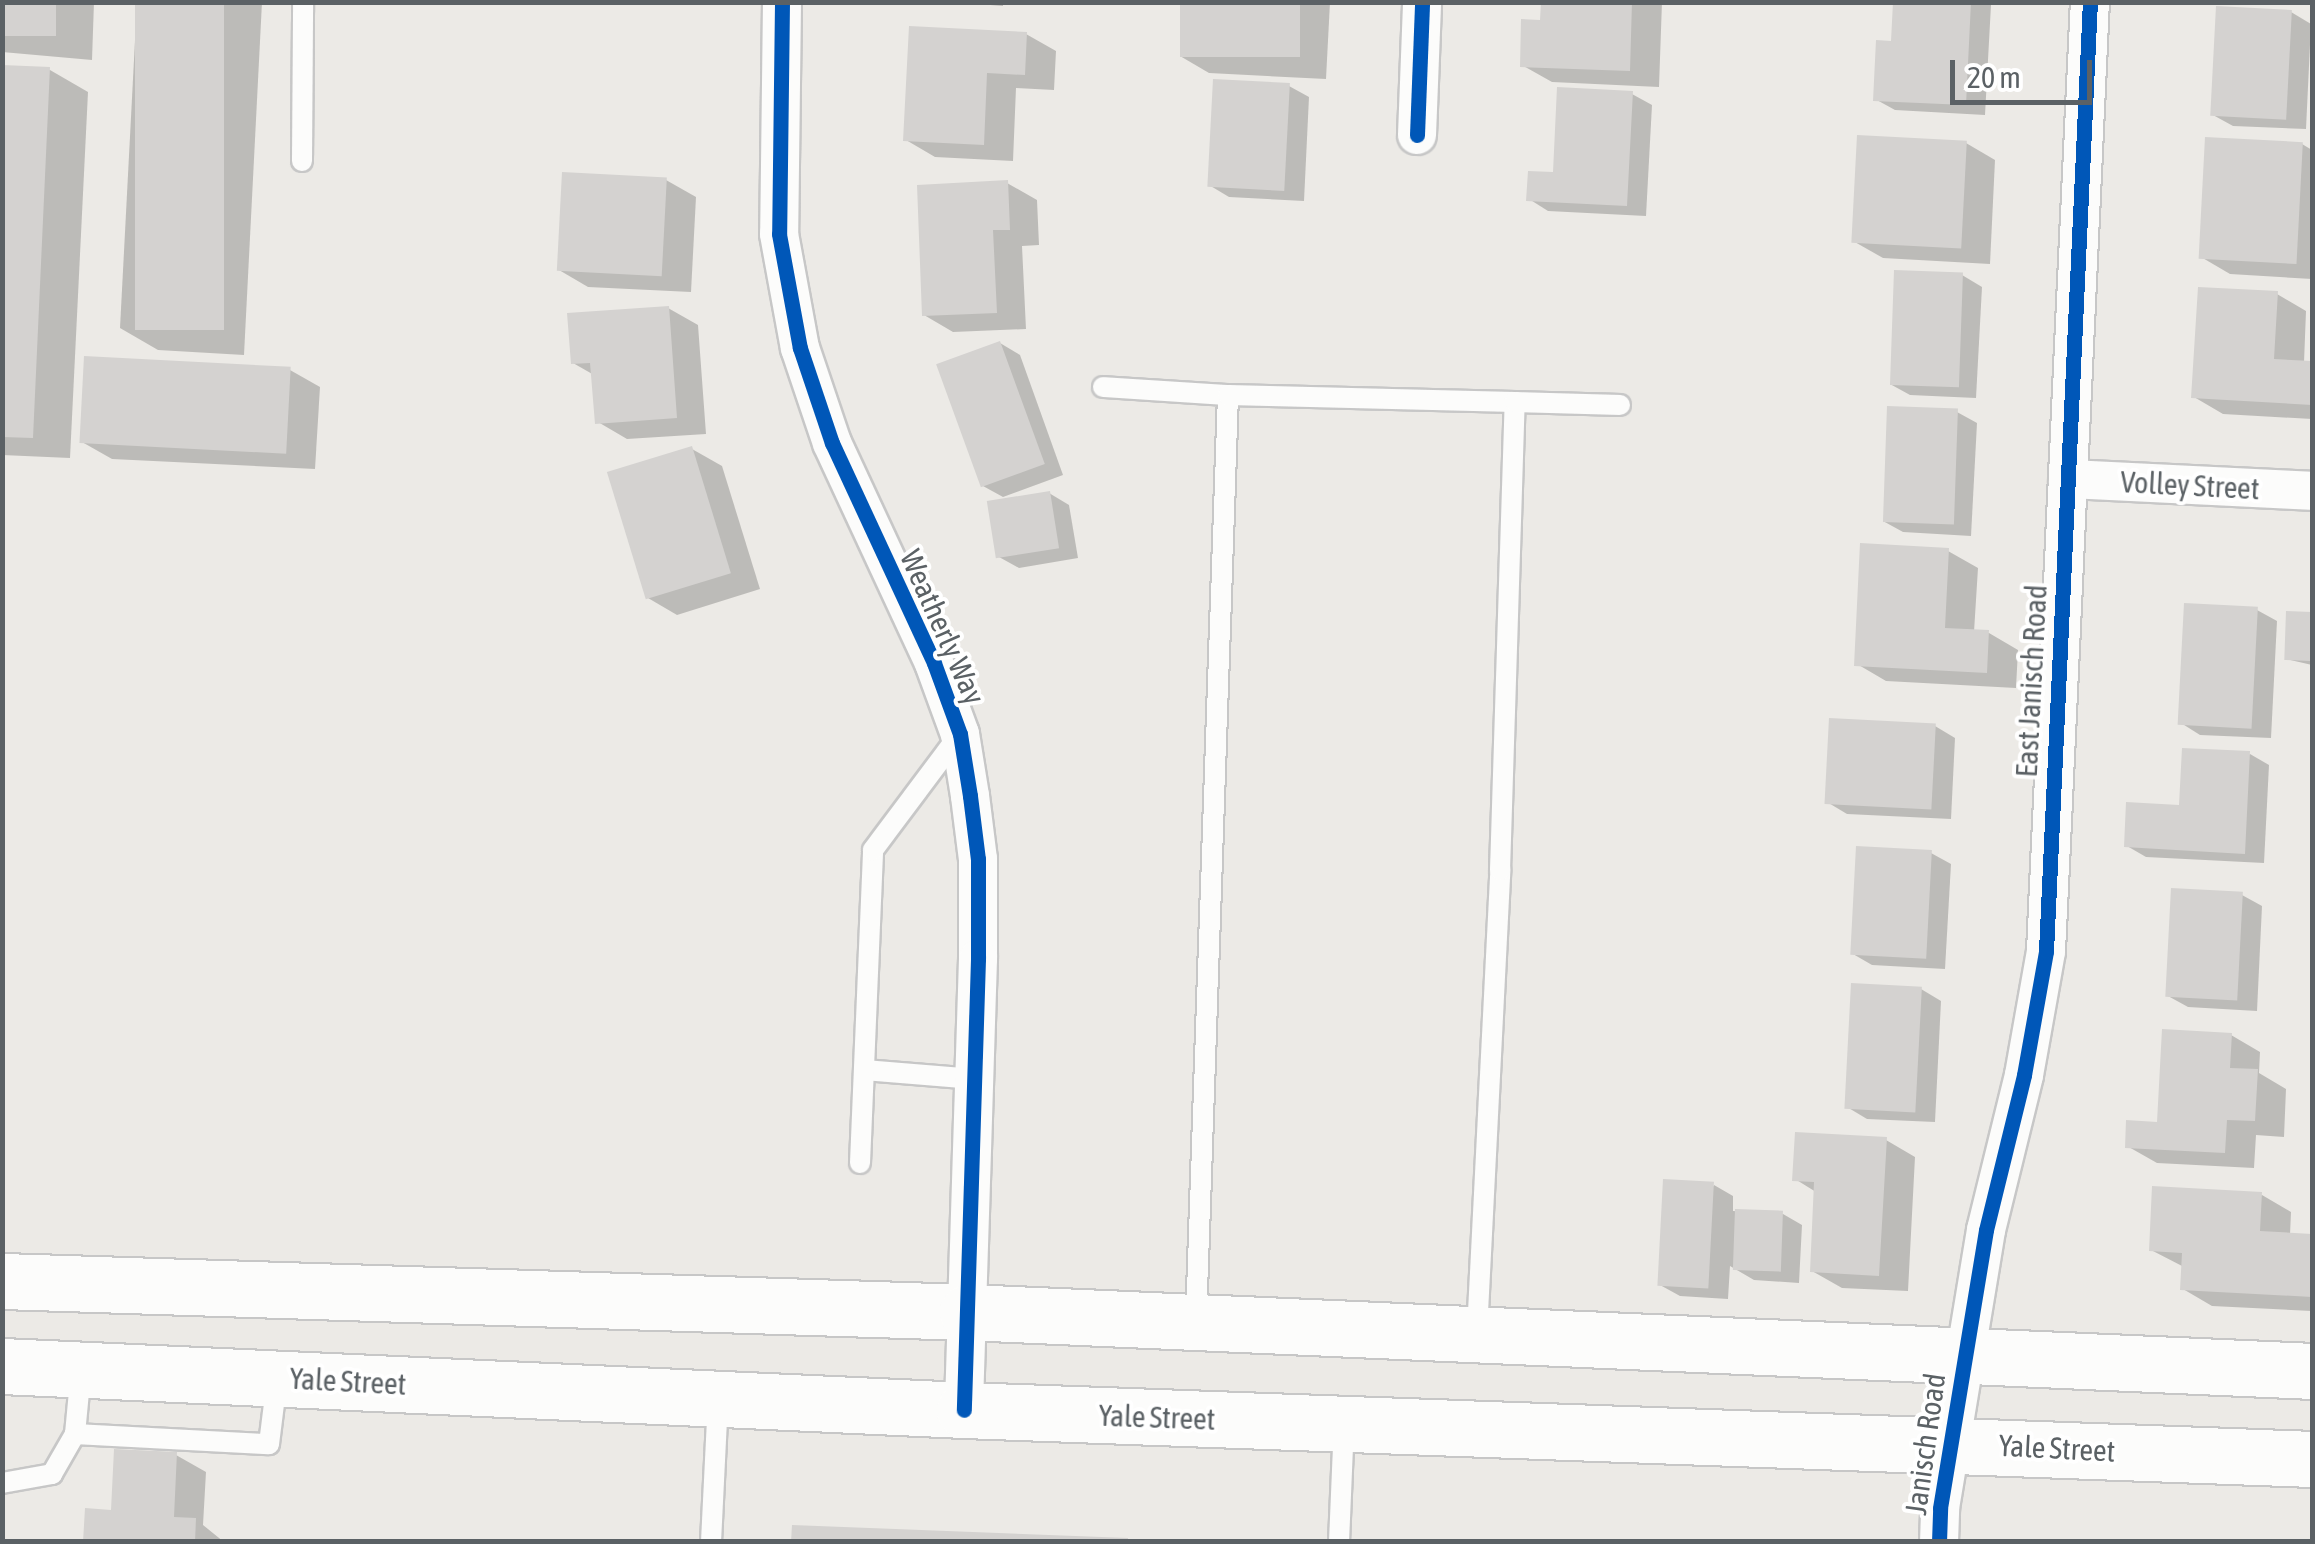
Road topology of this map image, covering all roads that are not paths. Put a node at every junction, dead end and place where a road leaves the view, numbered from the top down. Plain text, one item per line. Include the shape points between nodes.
1 (303, 2) edge
2 (782, 2) edge
3 (1422, 2) edge
4 (2090, 2) edge
5 (1417, 135) dead end
6 (302, 161) dead end
7 (1103, 388) dead end
8 (1228, 396) junction
9 (1515, 402) junction
10 (1620, 405) dead end
11 (2068, 479) junction
12 (2312, 491) edge
13 (960, 734) junction
14 (864, 1070) junction
15 (974, 1079) junction
16 (860, 1163) dead end
17 (2, 1281) edge
18 (967, 1312) junction
19 (1196, 1322) junction
20 (1477, 1334) junction
21 (1966, 1354) junction
22 (2, 1366) edge
23 (81, 1369) junction
24 (2312, 1371) edge
25 (277, 1378) junction
26 (718, 1398) junction
27 (964, 1410) junction
28 (1344, 1423) junction
29 (75, 1434) junction
30 (1952, 1443) junction
31 (2312, 1459) edge
32 (2, 1483) edge
33 (711, 1542) edge
34 (1339, 1542) edge
35 (1940, 1542) edge

1 - 6 lane
2 - 13 street, Weatherly Way via 779,234 800,348 832,443
3 - 5 street
4 - 11 street, East Janisch Road
7 - 8 lane
8 - 9 lane
8 - 19 lane
9 - 10 lane
9 - 20 lane
11 - 12 street, Volley Street
11 - 21 street, East Janisch Road via 2046,951
13 - 14 lane via 873,850
13 - 15 street, Weatherly Way via 978,859
14 - 15 lane
14 - 16 lane
15 - 18 street, Weatherly Way
17 - 18 main road
18 - 19 main road
18 - 27 street, Weatherly Way
19 - 20 main road
20 - 21 main road
21 - 24 main road
21 - 30 street, Janisch Road
22 - 23 main road, Yale Street
23 - 25 main road, Yale Street
23 - 29 lane
25 - 26 main road, Yale Street
25 - 29 lane via 269,1444
26 - 27 main road, Yale Street
26 - 33 lane
27 - 28 main road, Yale Street
28 - 30 main road, Yale Street
28 - 34 lane
29 - 32 lane via 52,1474
30 - 31 main road, Yale Street
30 - 35 street, Janisch Road

